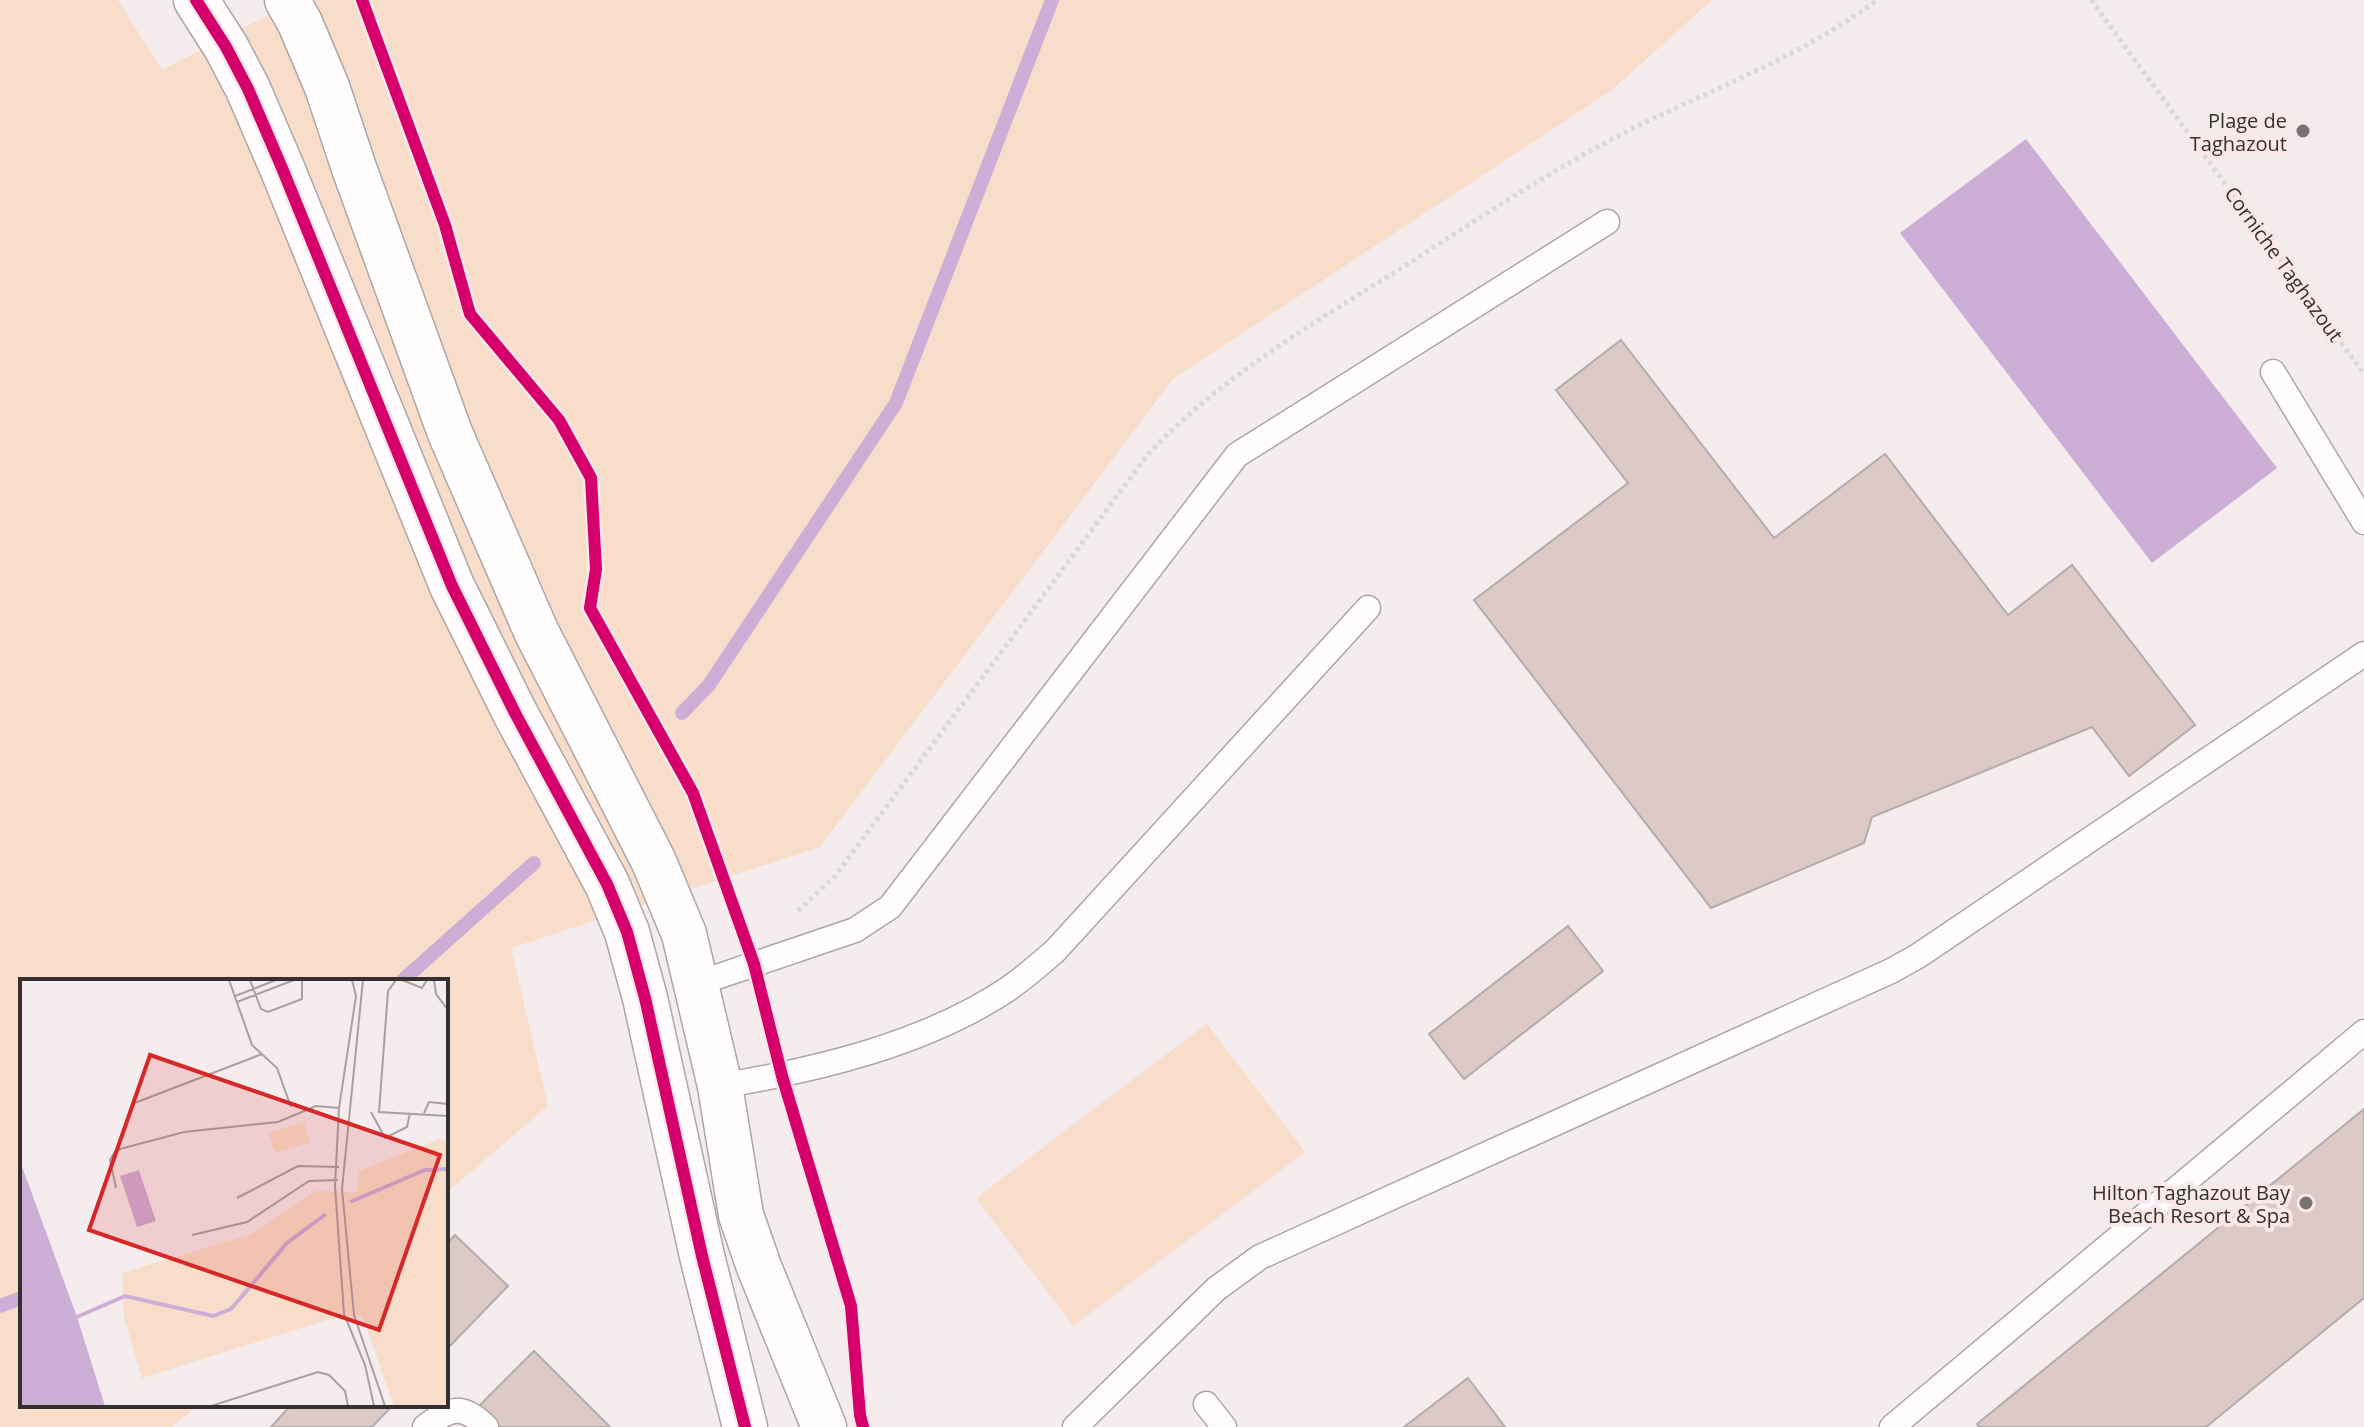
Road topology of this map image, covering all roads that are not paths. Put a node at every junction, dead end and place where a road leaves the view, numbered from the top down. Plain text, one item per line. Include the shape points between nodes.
1 (196, 0) edge
2 (287, 0) edge
3 (1607, 222) dead end
4 (2273, 372) dead end
5 (2364, 522) edge
6 (1368, 608) dead end
7 (2364, 654) edge
8 (696, 984) junction
9 (645, 998) junction
10 (2364, 1032) edge
11 (720, 1086) junction
12 (666, 1095) junction
13 (1206, 1404) dead end
14 (425, 1427) edge
15 (486, 1427) edge
16 (745, 1427) edge
17 (824, 1427) edge
18 (1075, 1427) edge
19 (1224, 1427) edge
20 (1892, 1427) edge

1 - 9 street via 248,89 452,586 607,884
2 - 8 street via 327,87 450,433 536,631 654,862 684,934
3 - 8 lane via 1237,455 890,907 855,930
4 - 5 lane
6 - 11 lane via 1055,951 1008,989 900,1041 796,1072
7 - 18 lane via 1905,964 1260,1257 1216,1289
8 - 9 street
8 - 11 street
9 - 12 street
10 - 20 lane
11 - 12 street
11 - 17 street via 741,1215
12 - 16 street
13 - 19 lane
14 - 15 lane via 456,1410

